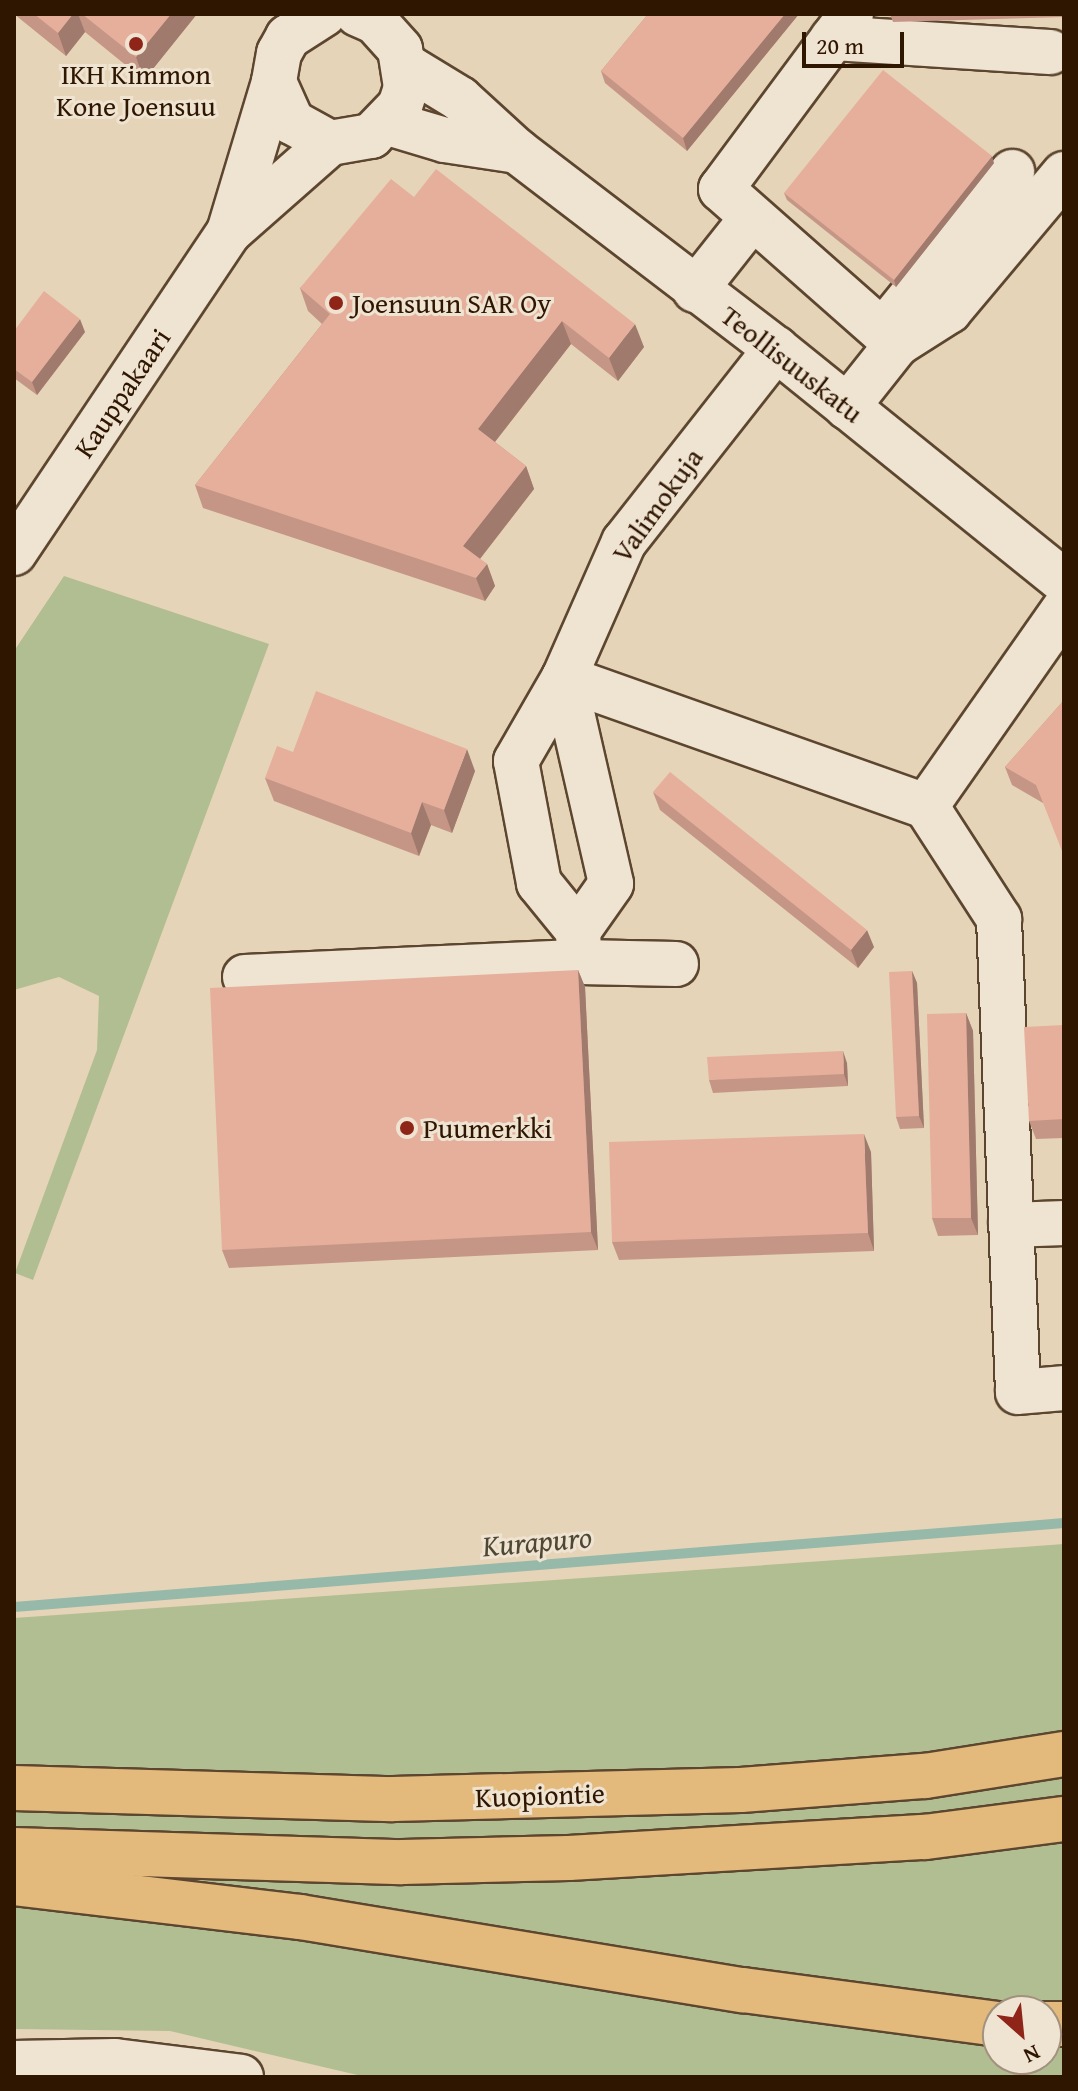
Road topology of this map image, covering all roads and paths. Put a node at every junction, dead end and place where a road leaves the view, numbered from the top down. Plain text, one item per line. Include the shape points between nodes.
1 (324, 14) edge
2 (358, 14) edge
3 (842, 26) edge
4 (273, 50) edge
5 (1051, 52) dead end
6 (406, 66) junction
7 (388, 123) junction
8 (330, 143) junction
9 (517, 151) junction
10 (1012, 172) dead end
11 (1064, 174) edge
12 (752, 218) junction
13 (229, 232) junction
14 (695, 290) junction
15 (890, 338) junction
16 (776, 349) junction
17 (847, 407) junction
18 (14, 553) edge
19 (1064, 581) edge
20 (1064, 609) edge
21 (564, 678) junction
22 (926, 806) junction
23 (579, 947) junction
24 (676, 964) dead end
25 (245, 977) dead end
26 (1064, 1223) edge
27 (1011, 1225) junction
28 (1064, 1388) edge
29 (1064, 1754) edge
30 (14, 1788) edge
31 (1064, 1819) edge
32 (14, 1850) edge
33 (14, 1883) edge
34 (982, 2022) edge
35 (14, 2063) edge
36 (241, 2077) edge

1 - 4 street via 301,25
2 - 6 street via 390,34
3 - 5 street
3 - 12 street via 721,189
4 - 8 street via 292,122
4 - 13 street, Kauppakaari
6 - 7 street via 400,106
6 - 9 street, Teollisuuskatu via 460,99
7 - 8 street via 371,136
7 - 9 street, Teollisuuskatu via 445,140
8 - 13 street, Kauppakaari
9 - 14 street, Teollisuuskatu
10 - 15 street
11 - 15 street via 949,311
12 - 14 street
12 - 15 street
13 - 18 street, Kauppakaari
14 - 16 street, Teollisuuskatu
15 - 17 street
16 - 17 street, Teollisuuskatu
16 - 21 street, Valimokuja via 624,542
17 - 19 street, Teollisuuskatu
20 - 22 street
21 - 22 street
21 - 23 street via 611,884
21 - 23 street, Valimokuja via 516,761 539,883
22 - 27 street via 999,919
23 - 24 street
23 - 25 street
26 - 27 street
27 - 28 street via 1018,1392
29 - 30 highway, Kuopiontie via 925,1776 741,1790 393,1799
31 - 32 highway via 925,1837 569,1858 371,1862
33 - 34 highway via 300,1917 743,1990
35 - 36 street via 115,2061

